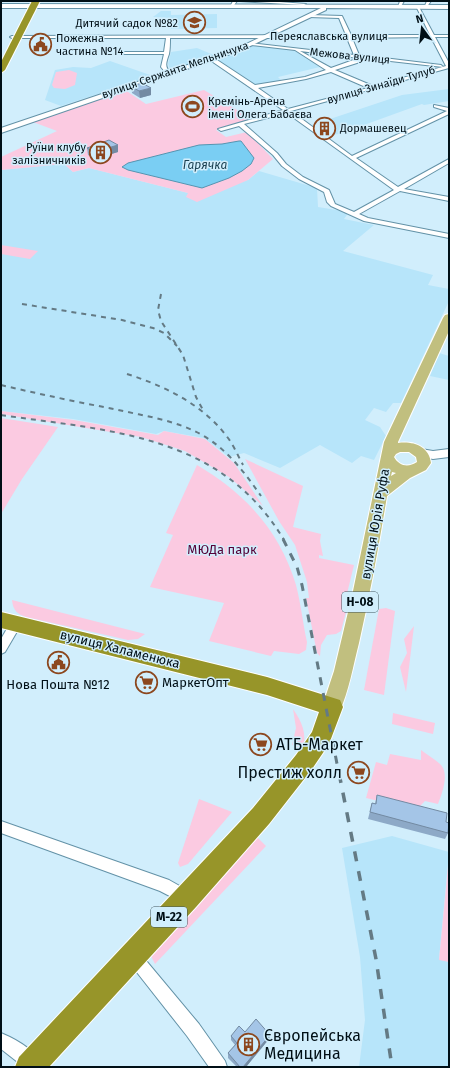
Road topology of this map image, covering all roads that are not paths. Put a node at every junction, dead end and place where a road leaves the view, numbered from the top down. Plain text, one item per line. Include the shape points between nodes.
1 (242, 1) edge
2 (402, 1) edge
3 (428, 1) edge
4 (32, 4) edge
5 (173, 4) edge
6 (233, 4) edge
7 (304, 4) edge
8 (340, 4) edge
9 (1, 6) edge
10 (328, 7) junction
11 (400, 7) junction
12 (417, 7) junction
13 (425, 7) junction
14 (449, 7) edge
15 (310, 16) junction
16 (342, 16) junction
17 (348, 36) junction
18 (433, 36) junction
19 (449, 36) edge
20 (168, 37) junction
21 (238, 37) junction
22 (266, 37) junction
23 (15, 38) junction
24 (251, 44) junction
25 (240, 49) junction
26 (294, 50) junction
27 (122, 53) dead end
28 (167, 53) junction
29 (360, 57) junction
30 (1, 58) edge
31 (212, 59) junction
32 (449, 66) edge
33 (1, 70) edge
34 (333, 70) junction
35 (169, 74) junction
36 (254, 88) junction
37 (373, 88) junction
38 (436, 106) dead end
39 (288, 111) junction
40 (449, 111) edge
41 (240, 124) junction
42 (221, 129) dead end
43 (2, 130) edge
44 (352, 158) junction
45 (449, 161) edge
46 (397, 189) junction
47 (449, 199) edge
48 (355, 214) junction
49 (449, 236) edge
50 (449, 318) edge
51 (405, 411) junction
52 (449, 453) edge
53 (389, 454) junction
54 (449, 456) edge
55 (415, 459) junction
56 (380, 494) junction
57 (8, 621) edge
58 (1, 649) edge
59 (332, 707) junction
60 (1, 827) edge
61 (187, 898) junction
62 (132, 955) junction
63 (1, 1041) edge
64 (30, 1065) edge
65 (219, 1067) edge

1 - 7 street
2 - 11 street
3 - 13 street
4 - 5 street
4 - 9 street
4 - 23 highway
5 - 6 street
6 - 7 street
7 - 10 street
8 - 10 street
8 - 11 street
8 - 16 street
10 - 15 street, вулиця Сержанта Мельничука
11 - 12 street
12 - 13 street
12 - 18 street
13 - 14 street
15 - 16 street
15 - 22 street, вулиця Сержанта Мельничука
16 - 17 street
17 - 18 street, Переяславська вулиця
17 - 22 street, Переяславська вулиця
17 - 29 street
18 - 19 street, Переяславська вулиця
18 - 32 street
20 - 21 street, Переяславська вулиця
20 - 23 street, Переяславська вулиця
20 - 28 street
21 - 22 street, Переяславська вулиця
21 - 25 street
22 - 24 street, вулиця Сержанта Мельничука
23 - 30 highway
23 - 33 highway
24 - 25 street, вулиця Сержанта Мельничука
24 - 26 street, Межова вулиця
25 - 31 street, вулиця Сержанта Мельничука
26 - 29 street, Межова вулиця
26 - 34 street
27 - 28 street
28 - 35 street via 163,68
29 - 32 street, Межова вулиця
29 - 34 street via 358,61
31 - 35 street, вулиця Сержанта Мельничука
31 - 36 street
32 - 37 street, вулиця Зинаїди Тулуб
34 - 36 street
34 - 37 street
35 - 43 street, вулиця Сержанта Мельничука
36 - 39 street
37 - 39 street, вулиця Зинаїди Тулуб
38 - 40 street
39 - 41 street, вулиця Зинаїди Тулуб
39 - 44 street
40 - 44 street
41 - 42 street, вулиця Зинаїди Тулуб
41 - 48 street via 300,178 327,191 333,205
44 - 46 street
45 - 46 street
46 - 47 street
46 - 48 street
48 - 49 street via 366,220
50 - 51 main road, вулиця Юрія Руфа / Н-08
51 - 53 main road, вулиця Юрія Руфа / Н-08
51 - 55 main road, Н-08 via 403,436
52 - 55 street
53 - 55 main road via 398,447
53 - 55 main road via 388,461 397,468
53 - 56 main road, вулиця Юрія Руфа / Н-08
54 - 55 street
55 - 56 main road
56 - 59 main road, вулиця Юрія Руфа / Н-08 via 362,591
57 - 58 street
57 - 59 highway, вулиця Халаменюка via 267,686
59 - 61 highway, М-22 via 321,737 304,762 261,816
60 - 61 street via 164,885
61 - 62 highway, М-22
62 - 64 highway, М-22
62 - 65 street via 193,1030
63 - 64 street via 10,1045

